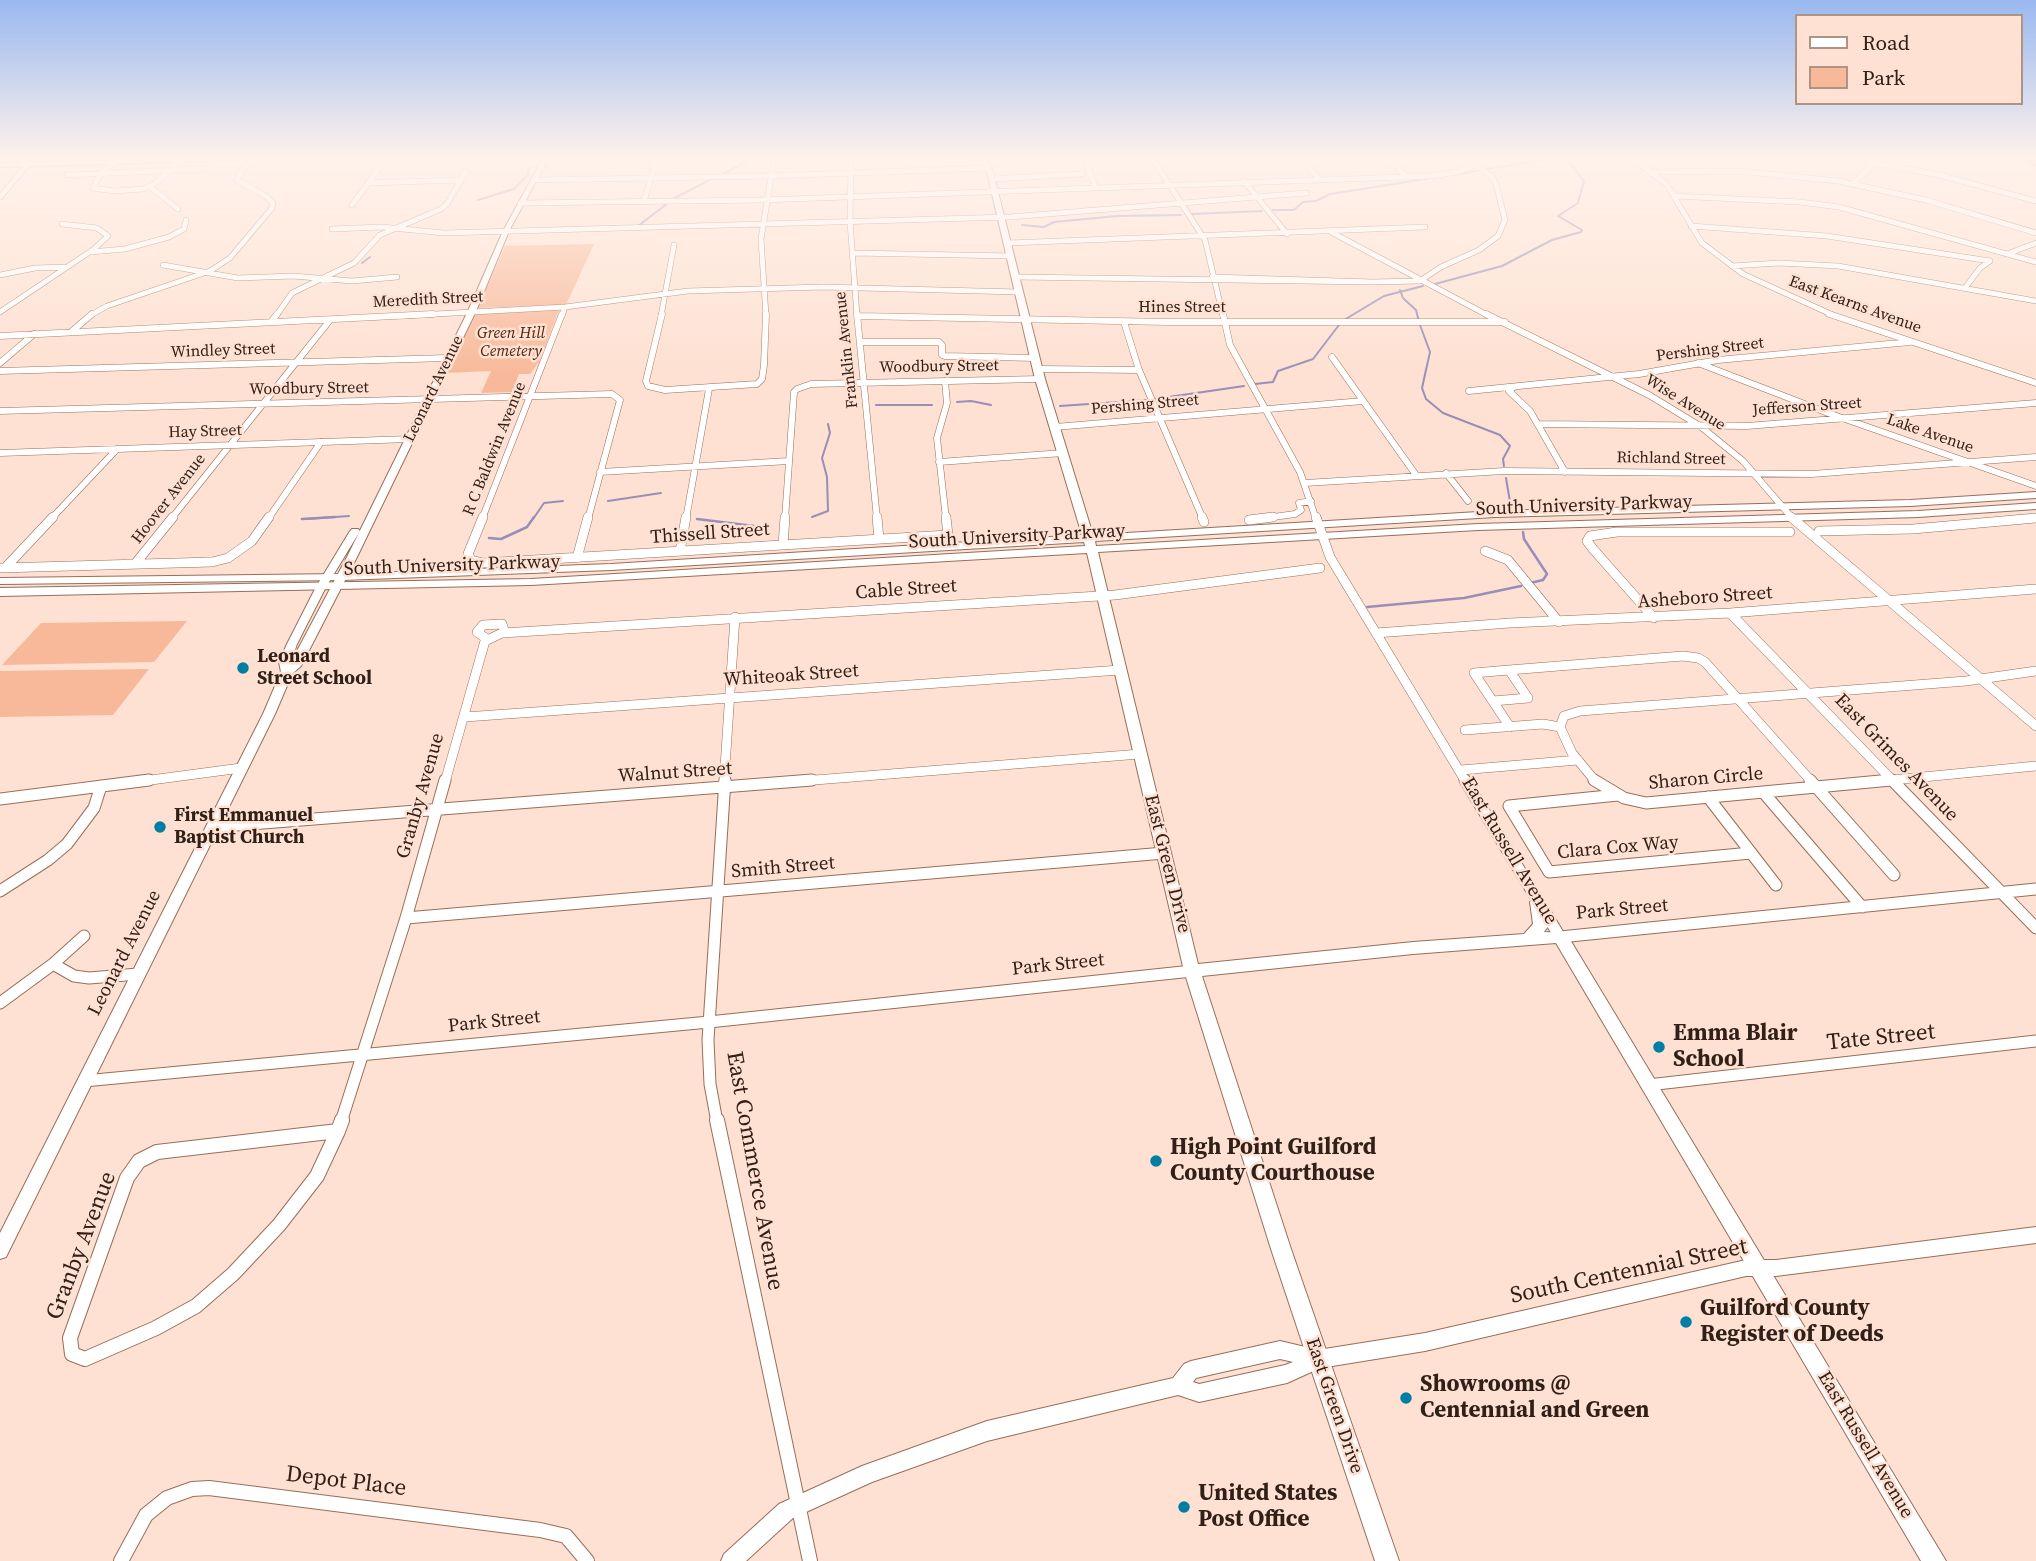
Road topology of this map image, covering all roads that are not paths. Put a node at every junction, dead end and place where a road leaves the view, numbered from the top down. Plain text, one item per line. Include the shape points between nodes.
1 (103, 231) edge
2 (181, 231) edge
3 (253, 231) edge
4 (389, 231) edge
5 (407, 231) edge
6 (506, 231) junction
7 (513, 231) edge
8 (763, 231) edge
9 (851, 231) edge
10 (1005, 231) edge
11 (1199, 231) edge
12 (1284, 231) edge
13 (1353, 231) edge
14 (1500, 231) edge
15 (1694, 231) edge
16 (1757, 231) edge
17 (1925, 231) edge
18 (1331, 232) junction
19 (1287, 234) junction
20 (1204, 238) junction
21 (1008, 243) junction
22 (2036, 243) edge
23 (674, 245) dead end
24 (89, 252) junction
25 (853, 253) junction
26 (2008, 254) junction
27 (1011, 256) junction
28 (1990, 261) junction
29 (2036, 262) edge
30 (163, 265) dead end
31 (1731, 266) junction
32 (67, 267) junction
33 (204, 273) junction
34 (0, 275) edge
35 (397, 277) dead end
36 (1016, 277) junction
37 (321, 278) junction
38 (1213, 279) junction
39 (1420, 281) junction
40 (856, 288) junction
41 (1965, 288) junction
42 (766, 289) junction
43 (667, 292) junction
44 (1019, 292) junction
45 (2036, 301) edge
46 (565, 307) junction
47 (0, 312) edge
48 (472, 312) junction
49 (859, 316) junction
50 (1026, 319) junction
51 (330, 320) junction
52 (271, 322) junction
53 (1124, 322) junction
54 (1505, 322) junction
55 (1223, 323) junction
56 (71, 332) junction
57 (34, 334) junction
58 (0, 336) edge
59 (861, 342) junction
60 (1913, 342) junction
61 (1332, 357) dead end
62 (447, 358) junction
63 (1035, 358) junction
64 (0, 363) edge
65 (294, 363) junction
66 (1698, 363) junction
67 (1139, 370) junction
68 (0, 371) edge
69 (1039, 374) junction
70 (1614, 377) junction
71 (945, 381) junction
72 (864, 382) junction
73 (2036, 383) edge
74 (1514, 387) junction
75 (709, 389) junction
76 (1469, 391) dead end
77 (531, 397) junction
78 (427, 401) junction
79 (1363, 401) junction
80 (262, 403) junction
81 (2036, 403) edge
82 (1265, 410) junction
83 (0, 411) edge
84 (1161, 418) junction
85 (1844, 418) junction
86 (1538, 424) junction
87 (1700, 426) junction
88 (1055, 427) junction
89 (410, 439) junction
90 (321, 442) junction
91 (229, 445) junction
92 (117, 449) junction
93 (3, 453) edge
94 (1063, 453) junction
95 (2036, 457) edge
96 (789, 461) junction
97 (939, 462) junction
98 (1967, 462) junction
99 (0, 463) edge
100 (695, 466) junction
101 (600, 472) junction
102 (1565, 472) junction
103 (1446, 473) junction
104 (1416, 475) junction
105 (1752, 475) junction
106 (1305, 484) junction
107 (2036, 486) edge
108 (2036, 495) edge
109 (1311, 501) junction
110 (1468, 501) dead end
111 (2036, 506) edge
112 (1780, 507) junction
113 (1791, 517) junction
114 (2036, 518) edge
115 (1249, 520) dead end
116 (1204, 522) dead end
117 (1321, 530) junction
118 (1819, 531) dead end
119 (1790, 532) dead end
120 (879, 539) junction
121 (1090, 544) junction
122 (783, 545) junction
123 (680, 551) junction
124 (1485, 551) dead end
125 (577, 558) junction
126 (471, 560) joint
127 (135, 564) junction
128 (3, 568) edge
129 (1320, 568) dead end
130 (336, 580) junction
131 (0, 581) edge
132 (321, 587) junction
133 (2036, 589) edge
134 (0, 592) edge
135 (1101, 595) junction
136 (1892, 601) junction
137 (1730, 613) junction
138 (735, 617) junction
139 (1654, 618) junction
140 (1559, 622) junction
141 (1376, 633) junction
142 (495, 635) joint
143 (1119, 670) junction
144 (1510, 670) junction
145 (2036, 671) edge
146 (287, 672) junction
147 (1980, 677) junction
148 (1807, 692) junction
149 (1737, 697) junction
150 (730, 698) junction
151 (1493, 701) junction
152 (465, 717) junction
153 (2036, 726) edge
154 (1510, 727) junction
155 (1560, 727) junction
156 (1465, 730) dead end
157 (1140, 754) junction
158 (1578, 760) junction
159 (2036, 766) edge
160 (241, 768) junction
161 (1461, 770) junction
162 (1893, 779) junction
163 (101, 786) junction
164 (724, 787) junction
165 (1816, 787) junction
166 (1763, 792) junction
167 (1618, 795) junction
168 (1708, 797) junction
169 (0, 799) edge
170 (437, 809) junction
171 (212, 827) junction
172 (1164, 853) junction
173 (1751, 853) junction
174 (1894, 875) dead end
175 (1776, 885) dead end
176 (2036, 889) edge
177 (0, 891) edge
178 (717, 891) junction
179 (2001, 893) junction
180 (1538, 902) junction
181 (1862, 907) junction
182 (406, 918) junction
183 (2036, 928) edge
184 (84, 936) dead end
185 (1560, 937) junction
186 (1530, 939) junction
187 (52, 964) junction
188 (1192, 971) junction
189 (138, 974) junction
190 (0, 1003) edge
191 (709, 1022) junction
192 (2036, 1041) edge
193 (361, 1056) junction
194 (84, 1082) junction
195 (1648, 1085) junction
196 (338, 1131) junction
197 (2036, 1235) edge
198 (0, 1251) edge
199 (1758, 1268) junction
200 (1318, 1359) junction
201 (800, 1505) junction
202 (121, 1561) edge
203 (587, 1561) edge
204 (731, 1561) edge
205 (810, 1561) edge
206 (1387, 1561) edge
207 (1934, 1561) edge

1 - 24 street via 106,240
2 - 24 street via 125,249
3 - 33 street via 230,258
4 - 37 street via 371,242 354,263
5 - 6 street
6 - 7 street
6 - 48 street, Leonard Avenue
8 - 42 street
9 - 25 street, Franklin Avenue
10 - 21 main road, East Green Drive
11 - 20 street, East Russell Avenue
12 - 19 street
13 - 18 street
14 - 39 street via 1488,244
15 - 31 street, East Kearns Avenue
16 - 28 street via 1827,236
17 - 26 street
18 - 19 street
18 - 39 street, Wise Avenue
19 - 20 street
20 - 21 street
20 - 38 street, East Russell Avenue
21 - 27 main road, East Green Drive
22 - 26 street
23 - 43 street
24 - 32 street
25 - 27 street
25 - 40 street, Franklin Avenue
26 - 28 street
26 - 29 street
27 - 36 main road, East Green Drive
28 - 41 street
30 - 33 street
31 - 41 street via 1822,265
31 - 60 street, East Kearns Avenue via 1793,299
32 - 34 street
32 - 47 street
33 - 37 street via 237,278
33 - 56 street via 107,306
35 - 37 street
36 - 38 street
36 - 44 main road, East Green Drive
37 - 52 street via 292,293
38 - 39 street
38 - 55 street, East Russell Avenue
39 - 54 street, Wise Avenue
40 - 42 street, Meredith Street
40 - 44 street, Meredith Street
40 - 49 street, Franklin Avenue
41 - 45 street
42 - 43 street, Meredith Street
42 - 75 street via 762,379
43 - 46 street, Meredith Street
43 - 75 street via 648,386
44 - 50 main road, East Green Drive
46 - 48 street, Meredith Street
46 - 77 street, R C Baldwin Avenue
48 - 51 street, Meredith Street
48 - 62 street, Leonard Avenue
49 - 50 street, Hines Street
49 - 59 street, Franklin Avenue
50 - 53 street, Hines Street
50 - 63 main road, East Green Drive
51 - 52 street, Meredith Street
51 - 65 street, Hoover Avenue
52 - 56 street, Meredith Street
53 - 55 street, Hines Street
53 - 67 street
54 - 55 street, Hines Street
54 - 70 street, Wise Avenue
55 - 82 street, East Russell Avenue via 1233,353
56 - 57 street, Meredith Street
57 - 58 street, Meredith Street
57 - 64 street
59 - 63 street via 939,342 945,356
59 - 72 street, Franklin Avenue
60 - 66 street, Pershing Street
60 - 73 street, East Kearns Avenue
61 - 79 street
62 - 65 street, Windley Street
62 - 78 street, Leonard Avenue
63 - 69 main road, East Green Drive
65 - 68 street, Windley Street
65 - 80 street, Hoover Avenue
66 - 70 street, Pershing Street
66 - 85 street, Lake Avenue
67 - 69 street, Woodbury Street
67 - 84 street
69 - 71 street, Woodbury Street
69 - 88 main road, East Green Drive
70 - 74 street, Pershing Street
70 - 87 street, Wise Avenue
71 - 72 street, Woodbury Street
71 - 97 street via 947,403 937,439
72 - 96 street, Woodbury Street via 811,384 797,389
72 - 120 street, Franklin Avenue
74 - 76 street, Pershing Street
74 - 86 street via 1509,391
75 - 100 street
77 - 78 street, Woodbury Street
77 - 101 street, Woodbury Street via 618,396
77 - 126 street, R C Baldwin Avenue via 468,554
78 - 80 street, Woodbury Street
78 - 89 street, Leonard Avenue
79 - 82 street, Pershing Street
79 - 104 street
80 - 83 street, Woodbury Street
80 - 91 street, Hoover Avenue
81 - 85 street, Jefferson Street
82 - 84 street, Pershing Street
82 - 106 street, East Russell Avenue
84 - 88 street, Pershing Street
84 - 116 street
85 - 87 street, Jefferson Street
85 - 98 street, Lake Avenue
86 - 87 street, Jefferson Street
86 - 102 street
87 - 105 street, Wise Avenue via 1734,453
88 - 94 main road, East Green Drive
89 - 90 street, Hay Street
89 - 130 street, Leonard Avenue
90 - 91 street, Hay Street
90 - 127 street via 248,546 212,562
91 - 92 street, Hay Street
91 - 127 street, Hoover Avenue
92 - 93 street, Hay Street
92 - 128 street
93 - 99 street
94 - 97 street
94 - 121 main road, East Green Drive
95 - 98 street, Richland Street
96 - 100 street
96 - 122 street
97 - 120 street, Thissell Street via 950,534
98 - 105 street, Richland Street
98 - 107 street, Lake Avenue
100 - 101 street
100 - 123 street
101 - 125 street
102 - 103 street, Richland Street
102 - 105 street, Richland Street
103 - 104 street, Richland Street
103 - 110 street
104 - 106 street, Richland Street
105 - 112 street, Wise Avenue
106 - 109 street, East Russell Avenue
108 - 112 main road, South University Parkway
109 - 115 street via 1299,503 1301,510 1295,514
109 - 117 street, East Russell Avenue
111 - 113 main road, South University Parkway
112 - 113 street, Wise Avenue
112 - 117 main road, South University Parkway via 1495,514
113 - 117 main road, South University Parkway
113 - 136 street, Wise Avenue
114 - 118 street
117 - 121 main road, South University Parkway
117 - 141 street, East Russell Avenue via 1330,557
119 - 139 street via 1590,536 1587,541 1593,549
120 - 122 street, Thissell Street
121 - 130 main road, South University Parkway via 669,576
121 - 135 main road, East Green Drive
122 - 123 street, Thissell Street
123 - 125 street, Thissell Street
124 - 140 street via 1508,560
125 - 126 street, Thissell Street
127 - 128 street
129 - 135 street, Cable Street
130 - 131 main road, South University Parkway
130 - 132 main road, South University Parkway
130 - 146 street, Leonard Avenue via 295,666
132 - 134 main road, South University Parkway
132 - 146 street, Leonard Avenue via 284,662
133 - 136 street, Asheboro Street
135 - 138 street, Cable Street
135 - 143 main road, East Green Drive
136 - 137 street, Asheboro Street
136 - 147 street, Wise Avenue
137 - 139 street, Asheboro Street
137 - 148 street, East Grimes Avenue
138 - 142 street, Cable Street
138 - 150 street, East Commerce Avenue
139 - 140 street, Asheboro Street
140 - 141 street, Asheboro Street
141 - 161 street, East Russell Avenue
142 - 152 street, Granby Avenue
143 - 150 street, Whiteoak Street
143 - 157 main road, East Green Drive
144 - 149 street via 1692,657 1705,662
144 - 151 street via 1528,698
144 - 151 street via 1474,673
145 - 147 street
146 - 160 street, Leonard Avenue
147 - 148 street
147 - 153 street, Wise Avenue
148 - 149 street
148 - 162 street, East Grimes Avenue
149 - 155 street via 1580,710 1564,716
149 - 165 street
150 - 152 street, Whiteoak Street
150 - 164 street, East Commerce Avenue
151 - 154 street
152 - 170 street, Granby Avenue
154 - 155 street
154 - 156 street
155 - 158 street, Sharon Circle
157 - 164 street, Walnut Street
157 - 172 main road, East Green Drive
158 - 161 street
158 - 167 street, Sharon Circle via 1596,782
159 - 162 street, Sharon Circle
160 - 163 street
160 - 171 street, Leonard Avenue
161 - 180 street, East Russell Avenue
162 - 165 street, Sharon Circle
162 - 179 street, East Grimes Avenue
163 - 169 street
163 - 177 street via 93,808 67,844
164 - 170 street, Walnut Street
164 - 178 street, East Commerce Avenue
165 - 166 street, Sharon Circle
165 - 174 street
166 - 168 street, Sharon Circle
166 - 181 street
167 - 168 street, Sharon Circle via 1646,803
167 - 173 street, Clara Cox Way via 1509,806 1549,872
168 - 173 street
170 - 171 street, Walnut Street
170 - 182 street, Granby Avenue
171 - 189 street, Leonard Avenue
172 - 178 street, Smith Street
172 - 188 main road, East Green Drive
173 - 175 street
176 - 179 street, Park Street
178 - 182 street, Smith Street
178 - 191 street, East Commerce Avenue
179 - 181 street, Park Street
179 - 183 street, East Grimes Avenue
180 - 185 street, East Russell Avenue
180 - 186 main road via 1541,925
181 - 185 street, Park Street
182 - 193 street, Granby Avenue
184 - 187 street
185 - 186 main road, Park Street
185 - 195 main road, East Russell Avenue
186 - 188 main road, Park Street
187 - 189 street via 89,978
187 - 190 street
188 - 191 street, Park Street
188 - 200 main road, East Green Drive
189 - 194 street, Leonard Avenue
191 - 193 street, Park Street
191 - 201 street, East Commerce Avenue via 710,1084 732,1202
192 - 195 street, Tate Street
193 - 194 street, Park Street
193 - 196 street, Granby Avenue
194 - 198 street, Leonard Avenue
195 - 199 main road, East Russell Avenue
196 - 196 street, Granby Avenue via 317,1176 233,1275 196,1306 156,1328 85,1359 72,1354 70,1338 128,1178 139,1161 157,1152
197 - 199 street, South Centennial Street
199 - 200 street, South Centennial Street via 1425,1342
199 - 207 main road, East Russell Avenue
200 - 201 street, South Centennial Street via 1287,1374 1199,1393 1178,1386 987,1431 869,1473
200 - 206 main road, East Green Drive
201 - 204 street, South Centennial Street via 786,1511
201 - 205 street, East Commerce Avenue
202 - 203 street, Depot Place via 146,1515 167,1499 209,1488 540,1530 566,1536

